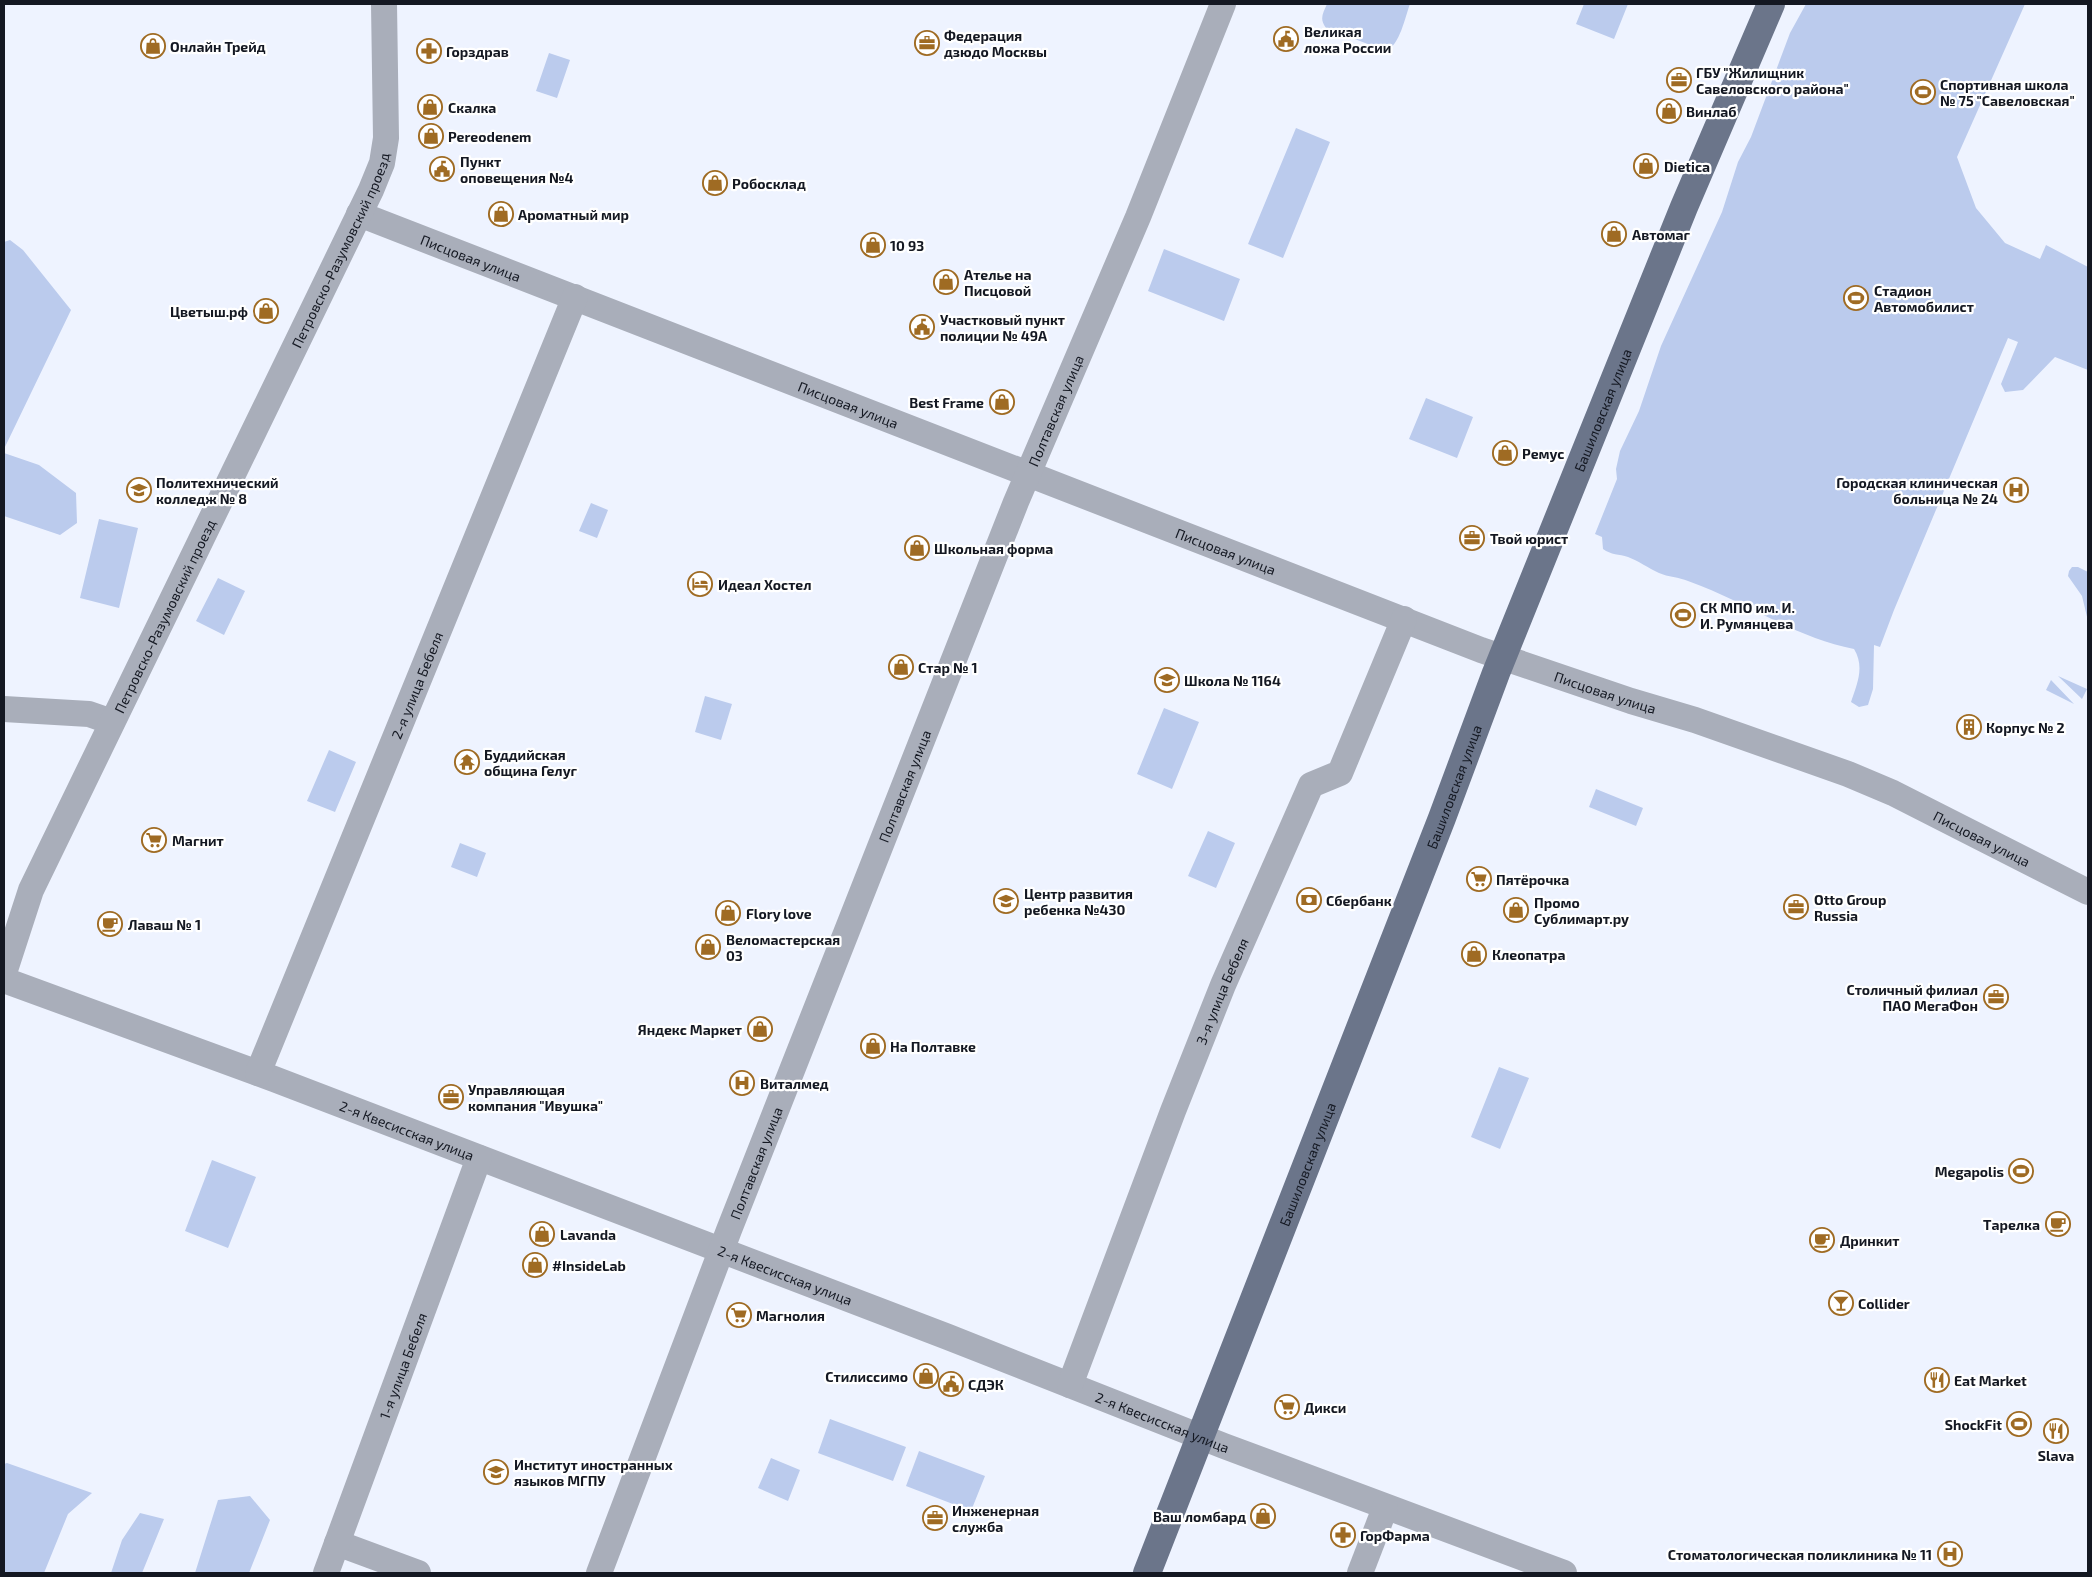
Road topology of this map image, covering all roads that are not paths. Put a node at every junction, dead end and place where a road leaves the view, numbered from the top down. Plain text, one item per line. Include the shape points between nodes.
1 (384, 4) edge
2 (1223, 4) edge
3 (1771, 4) edge
4 (359, 214) junction
5 (575, 297) junction
6 (1029, 474) junction
7 (1404, 619) junction
8 (1503, 657) junction
9 (4, 709) edge
10 (112, 722) junction
11 (2088, 892) edge
12 (4, 972) edge
13 (4, 980) edge
14 (258, 1073) junction
15 (479, 1158) junction
16 (722, 1251) junction
17 (1070, 1385) junction
18 (1200, 1436) junction
19 (1385, 1508) junction
20 (337, 1543) junction
21 (326, 1573) edge
22 (418, 1573) edge
23 (599, 1573) edge
24 (1147, 1573) edge
25 (1360, 1573) edge
26 (1564, 1573) edge

1 - 4 street, Петровско-Разумовский проезд via 386,138 382,163
2 - 6 street, Полтавская улица via 1138,218
3 - 8 main road, Башиловская улица via 1684,208
4 - 5 street, Писцовая улица
4 - 10 street, Петровско-Разумовский проезд
5 - 6 street, Писцовая улица
5 - 14 street, 2-я улица Бебеля
6 - 7 street, Писцовая улица
6 - 16 street, Полтавская улица
7 - 8 street, Писцовая улица
7 - 17 street, 3-я улица Бебеля via 1340,773 1312,785 1223,985
8 - 11 street, Писцовая улица via 1848,774 1893,793
8 - 18 main road, Башиловская улица
9 - 10 street via 89,714
10 - 12 street, Петровско-Разумовский проезд via 32,890
13 - 14 street, 2-я Квесисская улица
14 - 15 street, 2-я Квесисская улица
15 - 16 street, 2-я Квесисская улица
15 - 20 street, 1-я улица Бебеля
16 - 17 street, 2-я Квесисская улица
16 - 23 street, Полтавская улица
17 - 18 street, 2-я Квесисская улица
18 - 19 street, 2-я Квесисская улица
18 - 24 main road, Башиловская улица
19 - 25 street
19 - 26 street, 2-я Квесисская улица
20 - 21 street, 1-я улица Бебеля
20 - 22 street

